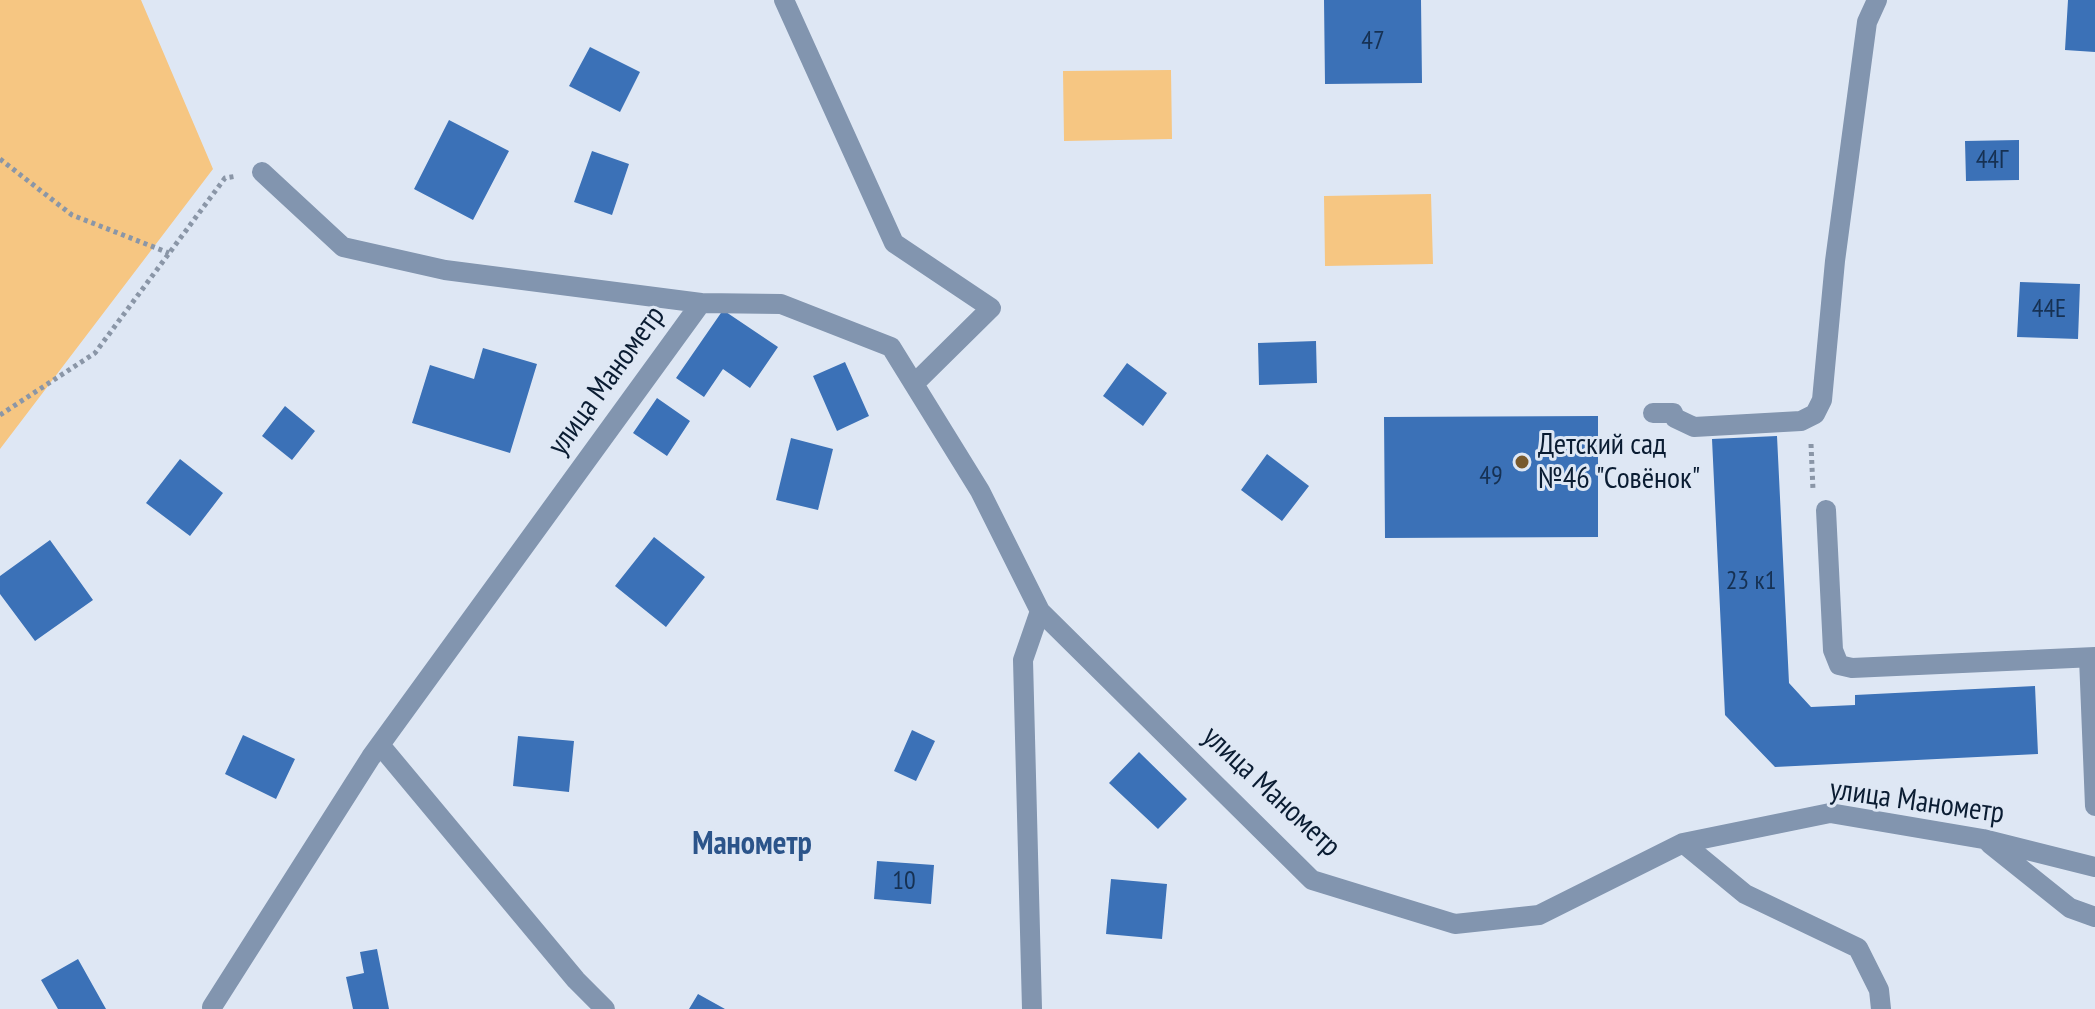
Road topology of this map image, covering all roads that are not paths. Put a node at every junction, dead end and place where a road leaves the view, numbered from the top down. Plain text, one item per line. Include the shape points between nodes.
1 (784, 0) edge
2 (1877, 0) edge
3 (262, 172) road end
4 (701, 303) junction
5 (914, 384) junction
6 (1653, 413) dead end
7 (1826, 510) road end
8 (1040, 611) junction
9 (2092, 657) edge
10 (380, 745) junction
11 (2095, 806) edge
12 (1983, 839) junction
13 (1683, 843) junction
14 (2095, 867) edge
15 (2095, 917) edge
16 (212, 1007) dead end
17 (605, 1009) edge
18 (1032, 1009) edge
19 (1881, 1009) edge

1 - 5 street via 894,243 991,308
2 - 6 street via 1867,22 1822,400 1815,414 1801,421 1694,427 1673,413
3 - 4 street via 343,247 445,270
4 - 5 street, улица Манометр via 781,304 891,347
4 - 10 street, улица Манометр
5 - 8 street, улица Манометр via 980,491
7 - 9 street via 1833,650 1839,665
8 - 13 street, улица Манометр via 1312,880 1455,924 1539,915
8 - 18 street via 1023,660
9 - 11 street
10 - 16 street, улица Манометр
10 - 17 street
12 - 13 street, улица Манометр via 1830,813
12 - 14 street, улица Манометр
12 - 15 street via 2070,908
13 - 19 street via 1745,894 1858,948 1879,990

